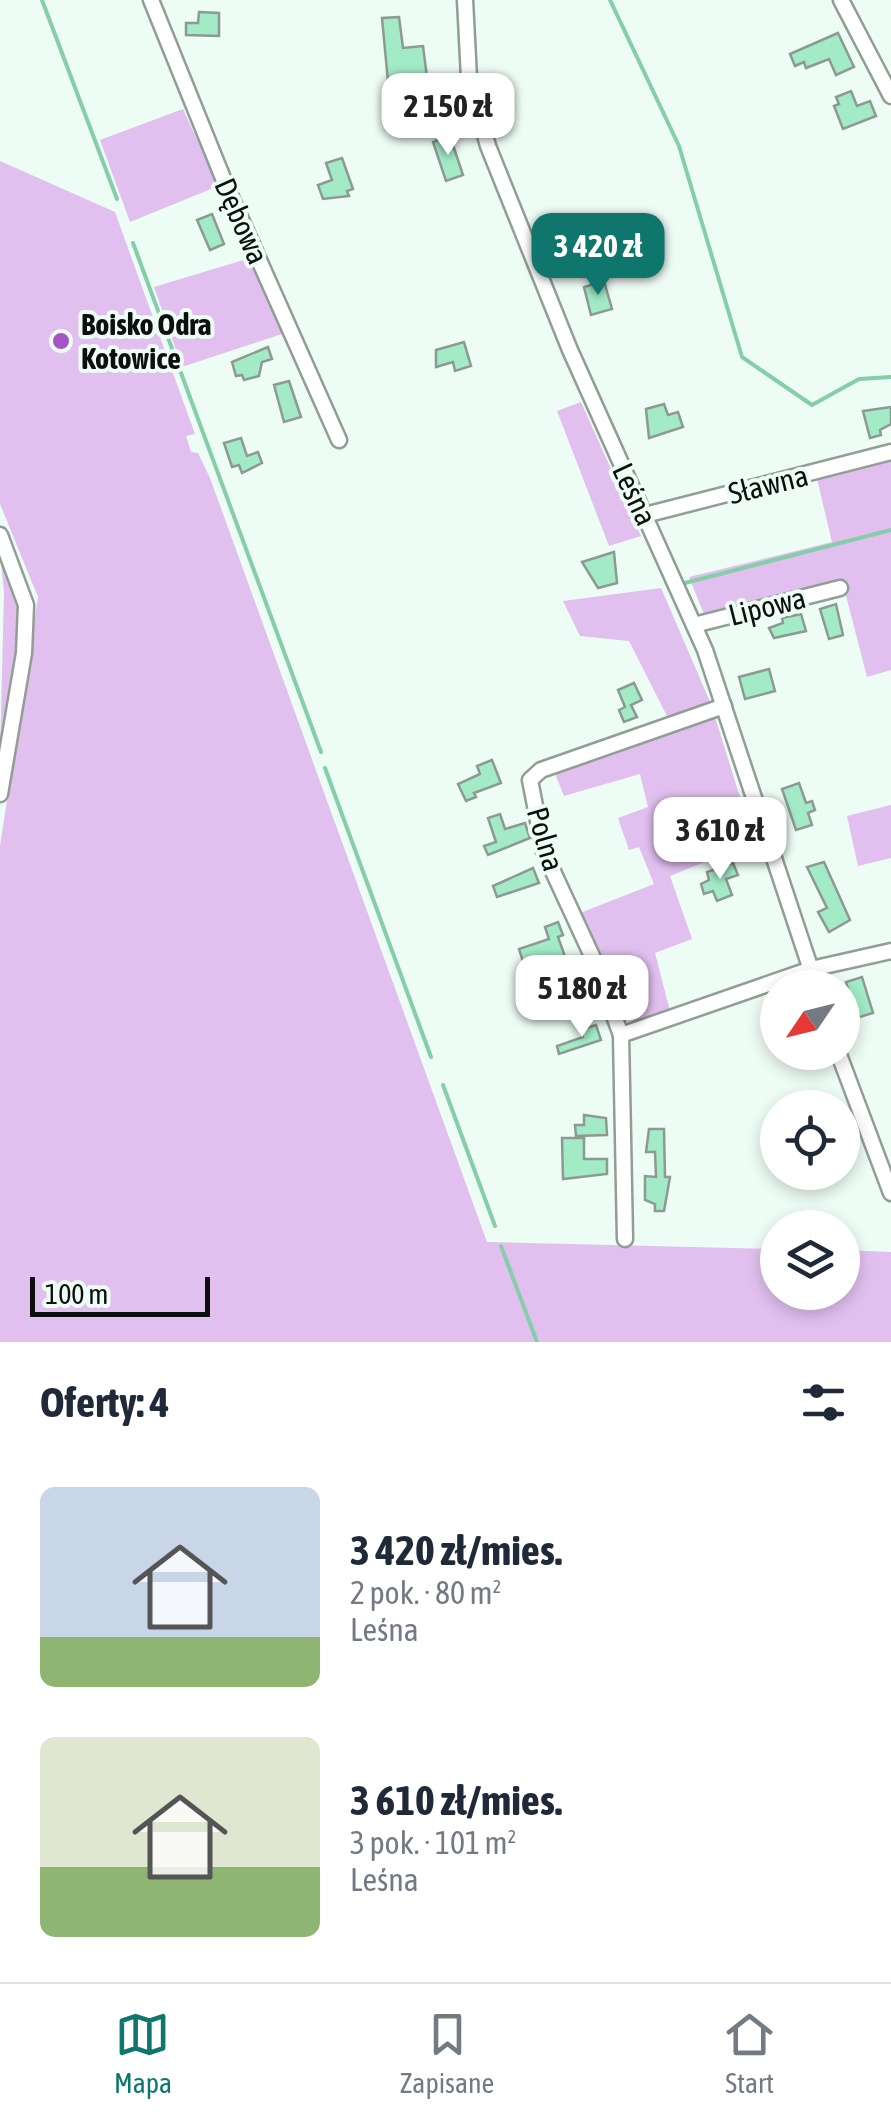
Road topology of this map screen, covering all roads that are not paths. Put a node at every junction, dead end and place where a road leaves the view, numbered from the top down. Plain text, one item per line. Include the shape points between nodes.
1 (151, 0) edge
2 (464, 0) edge
3 (841, 0) edge
4 (891, 96) edge
5 (339, 440) dead end
6 (891, 452) edge
7 (645, 515) junction
8 (0, 535) edge
9 (840, 588) dead end
10 (694, 625) junction
11 (724, 706) junction
12 (0, 794) edge
13 (891, 950) edge
14 (812, 969) junction
15 (621, 1035) junction
16 (845, 1070) edge
17 (891, 1193) edge
18 (625, 1238) dead end

1 - 5 street, Dębowa
2 - 7 street, Leśna via 469,78 488,146
3 - 4 street
6 - 7 street, Sławna
7 - 10 street, Leśna
8 - 12 street via 26,605
9 - 10 street, Lipowa
10 - 11 street, Leśna
11 - 14 street, Leśna
11 - 15 street, Polna via 542,770 530,780 544,852
13 - 14 street
14 - 15 street
15 - 18 street, Polna
16 - 17 street

